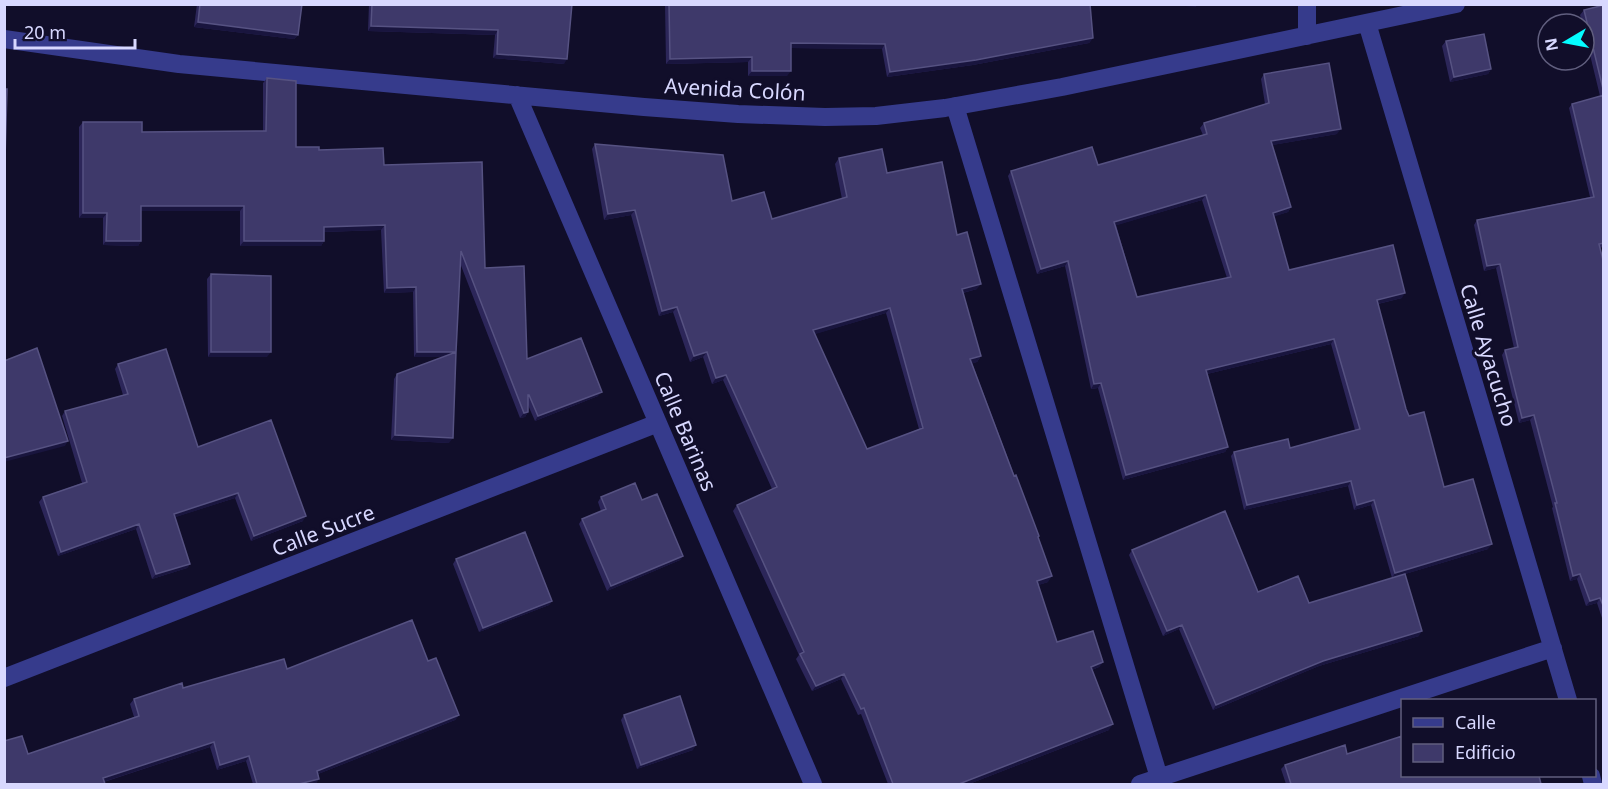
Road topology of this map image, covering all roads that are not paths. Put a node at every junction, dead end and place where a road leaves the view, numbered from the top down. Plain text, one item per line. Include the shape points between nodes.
1 (1307, 4) edge
2 (1456, 4) edge
3 (1367, 23) junction
4 (1307, 36) junction
5 (4, 39) edge
6 (517, 95) junction
7 (955, 106) junction
8 (658, 423) junction
9 (1553, 648) junction
10 (4, 678) edge
11 (1401, 699) edge
12 (1402, 699) edge
13 (1568, 699) edge
14 (1160, 781) edge
15 (813, 784) edge
16 (1140, 784) edge

1 - 4 street
2 - 3 street, Avenida Colón
3 - 4 street, Avenida Colón
3 - 9 street, Calle Ayacucho
4 - 7 street, Avenida Colón
5 - 6 street, Avenida Colón via 179,64
6 - 7 street, Avenida Colón via 738,114 825,117 876,116
6 - 8 street, Calle Barinas
7 - 14 street
8 - 10 street, Calle Sucre
8 - 15 street, Calle Barinas
9 - 12 street
9 - 13 street, Calle Ayacucho
11 - 14 street
14 - 16 street

